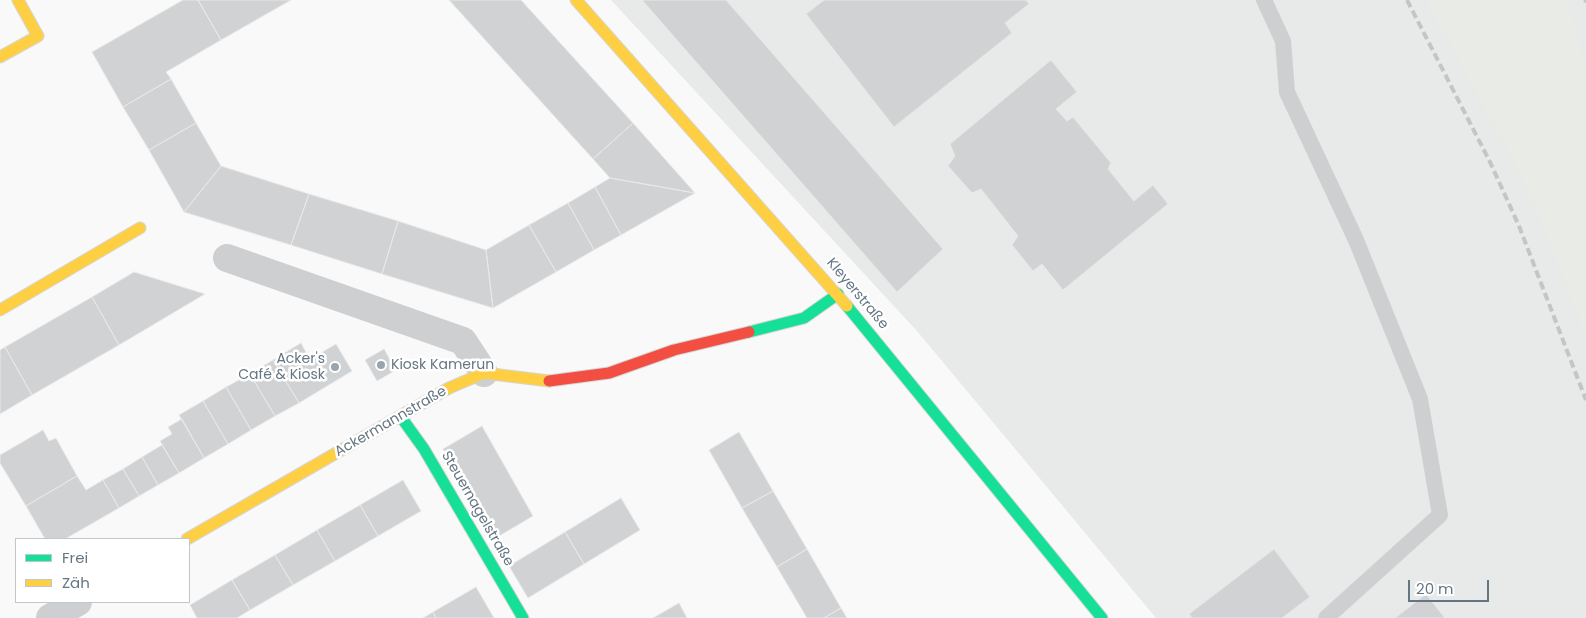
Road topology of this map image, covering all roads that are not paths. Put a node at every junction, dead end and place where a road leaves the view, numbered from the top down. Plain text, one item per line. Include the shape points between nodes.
1 (18, 0) edge
2 (576, 0) edge
3 (1264, 0) edge
4 (0, 57) edge
5 (140, 228) dead end
6 (228, 258) dead end
7 (838, 294) junction
8 (0, 310) edge
9 (484, 373) junction
10 (401, 417) junction
11 (189, 538) edge
12 (76, 603) edge
13 (50, 618) edge
14 (523, 618) edge
15 (1102, 618) edge
16 (1326, 618) edge

1 - 4 street via 38,36
2 - 7 street, Kleyerstraße
3 - 16 lane via 1283,41 1287,92 1356,240 1420,399 1440,515
5 - 8 street
6 - 9 street via 463,341
7 - 9 street via 804,318 674,350 609,373 551,381
7 - 15 street, Kleyerstraße
9 - 10 street, Ackermannstraße via 449,388
10 - 11 street, Ackermannstraße
10 - 14 street, Steuernagelstraße via 424,449
12 - 13 street

